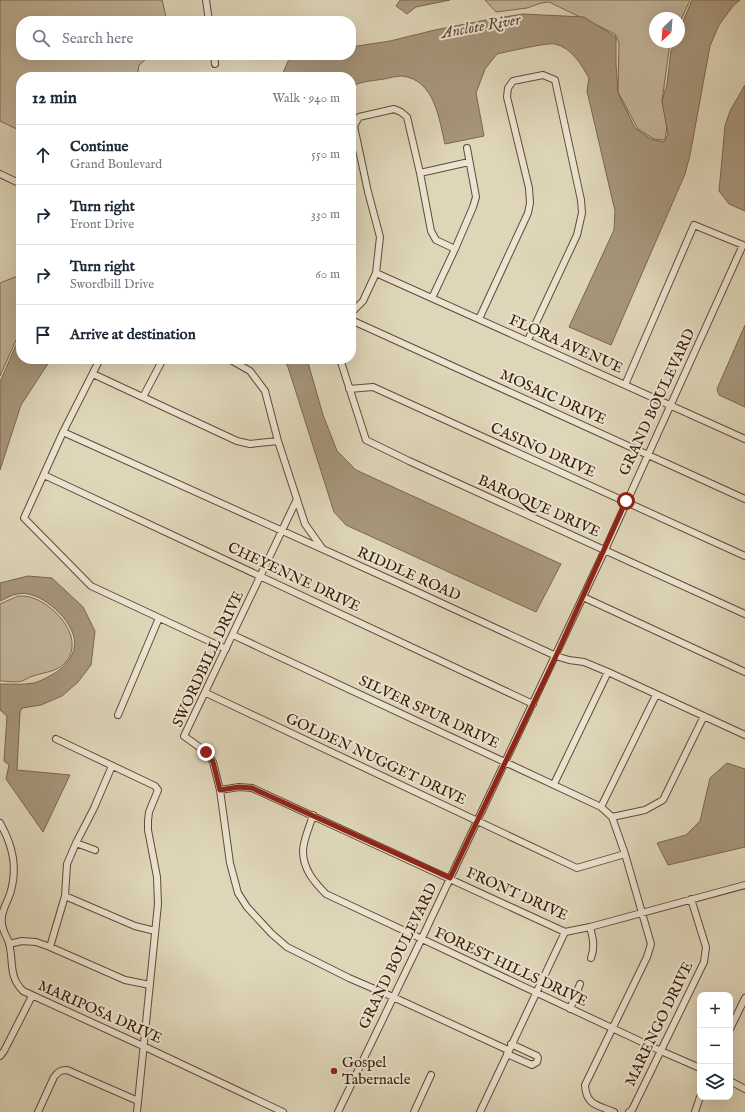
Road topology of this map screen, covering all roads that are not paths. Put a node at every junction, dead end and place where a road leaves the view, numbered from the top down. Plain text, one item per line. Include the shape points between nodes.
1 (206, 0) edge
2 (208, 16) edge
3 (215, 60) edge
4 (215, 64) dead end
5 (356, 122) edge
6 (356, 135) edge
7 (467, 148) dead end
8 (469, 162) junction
9 (420, 173) junction
10 (0, 174) edge
11 (16, 182) edge
12 (455, 249) junction
13 (376, 272) junction
14 (432, 298) junction
15 (356, 308) edge
16 (480, 319) junction
17 (356, 322) edge
18 (528, 340) junction
19 (98, 364) edge
20 (160, 364) edge
21 (238, 364) edge
22 (342, 364) edge
23 (93, 374) junction
24 (625, 385) junction
25 (350, 390) junction
26 (143, 397) junction
27 (671, 405) junction
28 (63, 432) junction
29 (745, 439) edge
30 (278, 441) junction
31 (648, 455) junction
32 (44, 475) junction
33 (297, 499) junction
34 (745, 499) edge
35 (626, 501) junction
36 (281, 530) junction
37 (323, 549) junction
38 (605, 550) junction
39 (745, 556) edge
40 (261, 576) junction
41 (583, 598) junction
42 (745, 614) edge
43 (159, 618) junction
44 (232, 635) junction
45 (226, 649) junction
46 (556, 656) junction
47 (608, 672) junction
48 (745, 672) edge
49 (206, 693) junction
50 (656, 695) junction
51 (533, 704) junction
52 (118, 715) dead end
53 (704, 716) junction
54 (745, 735) edge
55 (56, 739) dead end
56 (504, 762) junction
57 (112, 766) junction
58 (554, 784) junction
59 (220, 790) junction
60 (601, 807) junction
61 (313, 815) junction
62 (612, 817) junction
63 (476, 821) junction
64 (0, 824) edge
65 (76, 843) junction
66 (95, 850) dead end
67 (625, 854) junction
68 (450, 878) junction
69 (745, 885) edge
70 (65, 896) junction
71 (691, 899) junction
72 (642, 912) junction
73 (590, 927) junction
74 (155, 931) junction
75 (565, 932) junction
76 (421, 940) junction
77 (9, 944) junction
78 (50, 947) junction
79 (591, 958) dead end
80 (580, 984) dead end
81 (150, 985) junction
82 (536, 993) junction
83 (32, 996) junction
84 (393, 997) junction
85 (745, 998) edge
86 (570, 1009) junction
87 (613, 1028) junction
88 (730, 1028) edge
89 (512, 1044) junction
90 (143, 1046) junction
91 (661, 1051) junction
92 (508, 1052) junction
93 (0, 1056) edge
94 (697, 1067) edge
95 (431, 1075) dead end
96 (733, 1082) edge
97 (745, 1088) edge
98 (699, 1100) edge
99 (138, 1101) junction
100 (38, 1112) edge
101 (137, 1112) edge
102 (283, 1112) edge
103 (338, 1112) edge
104 (414, 1112) edge
105 (480, 1112) edge
106 (614, 1112) edge
107 (629, 1112) edge
108 (695, 1112) edge

1 - 2 street
3 - 4 street
5 - 9 street via 359,117 394,109 401,112 407,117
6 - 13 street via 380,237
7 - 8 street
8 - 9 street
8 - 12 street via 476,197
9 - 12 street via 431,231 436,240
10 - 11 street
12 - 14 street
13 - 14 street, FLORA AVENUE
13 - 15 street
14 - 16 street, FLORA AVENUE
16 - 18 street, FLORA AVENUE
16 - 18 street via 528,213 530,203 529,188 507,97 508,88 513,81 543,75 555,80 582,213 577,235
17 - 31 street, MOSAIC DRIVE
18 - 24 street, FLORA AVENUE
19 - 23 street
20 - 26 street
21 - 30 street via 250,371 264,391
22 - 25 street, BAROQUE DRIVE
23 - 26 street
23 - 28 street
24 - 27 street, FLORA AVENUE
24 - 27 street, GRAND BOULEVARD via 694,225 743,245
25 - 35 street, CASINO DRIVE via 373,387
25 - 38 street, BAROQUE DRIVE via 366,440
26 - 30 street via 237,441 250,444
27 - 29 street, FLORA AVENUE
27 - 31 street, GRAND BOULEVARD
28 - 32 street
28 - 36 street, RIDDLE ROAD
30 - 33 street
31 - 34 street, MOSAIC DRIVE
31 - 35 street, GRAND BOULEVARD
32 - 40 street, CHEYENNE DRIVE
32 - 43 street via 24,518 91,586
33 - 36 street, SWORDBILL DRIVE
33 - 37 street via 305,524
35 - 38 street, GRAND BOULEVARD
35 - 39 street, CASINO DRIVE
36 - 37 street, RIDDLE ROAD
36 - 40 street, SWORDBILL DRIVE
37 - 46 street, RIDDLE ROAD
38 - 41 street, GRAND BOULEVARD
38 - 42 street, BAROQUE DRIVE
40 - 44 street, SWORDBILL DRIVE
40 - 51 street, CHEYENNE DRIVE
41 - 46 street, GRAND BOULEVARD
41 - 48 street
43 - 45 street
43 - 52 street
44 - 45 street, SWORDBILL DRIVE
44 - 56 street, SILVER SPUR DRIVE
45 - 49 street, SWORDBILL DRIVE
46 - 47 street, RIDDLE ROAD via 584,662
46 - 51 street, GRAND BOULEVARD
47 - 50 street, RIDDLE ROAD
47 - 58 street
49 - 59 street, SWORDBILL DRIVE via 184,736 206,752 213,762
49 - 63 street, GOLDEN NUGGET DRIVE
50 - 53 street, RIDDLE ROAD
50 - 60 street
51 - 56 street, GRAND BOULEVARD
53 - 54 street, RIDDLE ROAD
53 - 62 street via 663,800 645,810
55 - 57 street
56 - 58 street, SILVER SPUR DRIVE
56 - 63 street, GRAND BOULEVARD
57 - 65 street
57 - 74 street via 156,786 158,790 148,820 157,878
58 - 60 street, SILVER SPUR DRIVE
59 - 61 street, FRONT DRIVE via 252,788
59 - 84 street via 230,863 238,892 247,907 287,947
60 - 62 street, SILVER SPUR DRIVE
61 - 68 street, FRONT DRIVE
61 - 76 street, FOREST HILLS DRIVE via 303,851 305,865 314,882 326,894
62 - 67 street
63 - 67 street, GOLDEN NUGGET DRIVE via 577,868
63 - 68 street, GRAND BOULEVARD
64 - 77 street, MARIPOSA DRIVE via 12,849 14,864 13,879 2,914 2,923
65 - 66 street
65 - 70 street via 67,864
67 - 72 street
68 - 75 street, FRONT DRIVE
68 - 76 street, GRAND BOULEVARD
69 - 71 street, FRONT DRIVE
70 - 74 street via 135,926
70 - 78 street
71 - 72 street, FRONT DRIVE
71 - 91 street, MARENGO DRIVE via 706,947 704,962
72 - 73 street, FRONT DRIVE
72 - 87 street via 651,944
73 - 75 street, FRONT DRIVE
73 - 79 street via 594,942
74 - 81 street
75 - 82 street
76 - 82 street, FOREST HILLS DRIVE
76 - 84 street, GRAND BOULEVARD
77 - 78 street via 22,940
77 - 83 street, MARIPOSA DRIVE via 16,984 23,992
78 - 81 street via 125,980
80 - 86 street
81 - 90 street
82 - 86 street, FOREST HILLS DRIVE
82 - 89 street
83 - 90 street, MARIPOSA DRIVE
83 - 93 street
84 - 92 street
84 - 103 street, GRAND BOULEVARD
85 - 88 street
86 - 87 street, FOREST HILLS DRIVE
87 - 91 street, FOREST HILLS DRIVE
87 - 106 street via 585,1084 586,1094 591,1102
89 - 92 street
89 - 92 street via 537,1056 537,1062 532,1065
90 - 99 street
90 - 102 street, MARIPOSA DRIVE
91 - 94 street, FOREST HILLS DRIVE
91 - 107 street, MARENGO DRIVE
92 - 105 street
95 - 104 street
96 - 97 street
98 - 108 street
99 - 100 street via 67,1070 60,1070 54,1077
99 - 101 street

